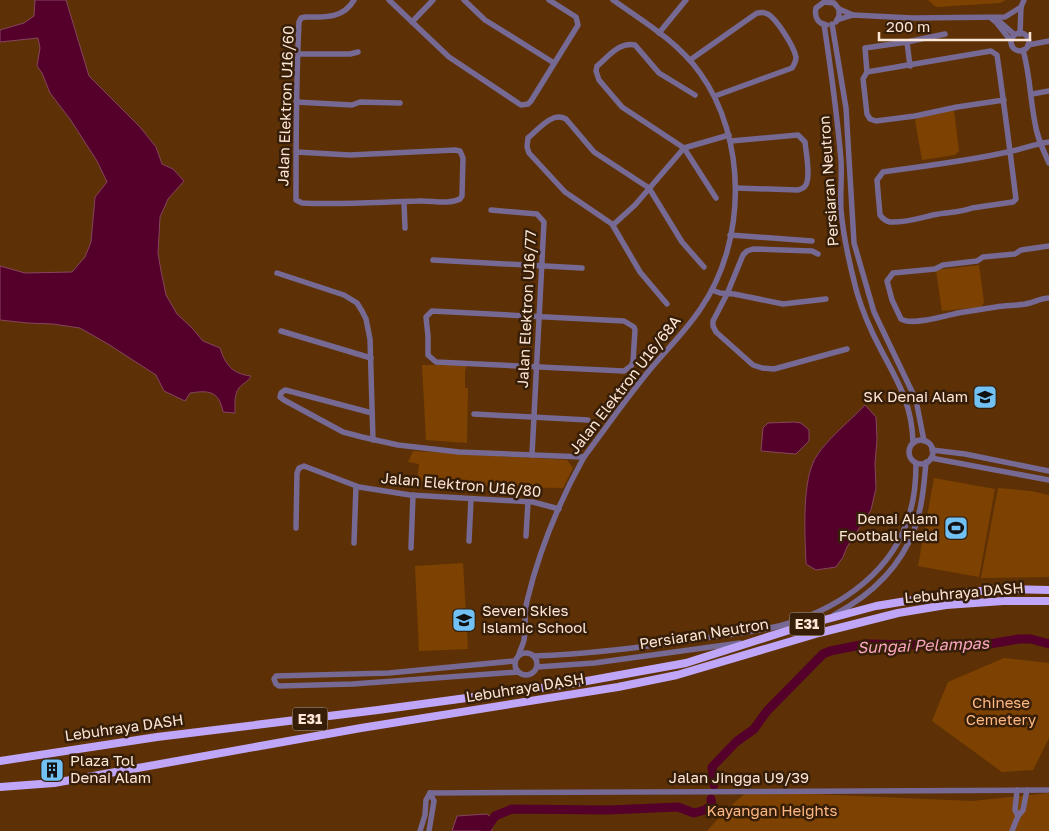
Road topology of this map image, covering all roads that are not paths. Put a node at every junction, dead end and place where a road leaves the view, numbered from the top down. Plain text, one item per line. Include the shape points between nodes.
1 (354, 0) edge
2 (389, 0) edge
3 (434, 0) edge
4 (464, 0) edge
5 (549, 0) edge
6 (686, 0) edge
7 (1024, 0) edge
8 (616, 1) edge
9 (830, 1) edge
10 (818, 2) edge
11 (1021, 7) junction
12 (839, 9) junction
13 (853, 15) junction
14 (990, 18) junction
15 (838, 20) junction
16 (412, 22) junction
17 (824, 24) junction
18 (832, 24) junction
19 (659, 33) junction
20 (945, 34) dead end
21 (1015, 36) junction
22 (1049, 41) edge
23 (907, 42) junction
24 (1026, 47) junction
25 (358, 52) dead end
26 (297, 54) junction
27 (690, 60) junction
28 (554, 63) junction
29 (910, 66) junction
30 (867, 72) junction
31 (1049, 91) edge
32 (1032, 94) junction
33 (695, 95) dead end
34 (715, 96) junction
35 (1004, 100) junction
36 (296, 102) junction
37 (400, 103) dead end
38 (730, 138) junction
39 (1049, 142) edge
40 (1040, 143) junction
41 (684, 148) junction
42 (296, 152) junction
43 (1010, 152) junction
44 (1049, 163) edge
45 (649, 188) junction
46 (736, 188) junction
47 (716, 198) dead end
48 (404, 202) junction
49 (491, 210) dead end
50 (613, 225) junction
51 (405, 228) dead end
52 (730, 235) junction
53 (812, 241) dead end
54 (1049, 246) edge
55 (818, 254) dead end
56 (433, 260) dead end
57 (542, 266) junction
58 (704, 267) dead end
59 (582, 268) dead end
60 (277, 273) dead end
61 (712, 290) junction
62 (728, 294) junction
63 (1049, 298) edge
64 (826, 299) dead end
65 (667, 304) dead end
66 (539, 316) junction
67 (281, 331) dead end
68 (847, 349) dead end
69 (371, 358) junction
70 (537, 367) junction
71 (372, 413) junction
72 (474, 414) dead end
73 (534, 417) junction
74 (588, 420) dead end
75 (372, 440) junction
76 (924, 441) junction
77 (913, 444) junction
78 (932, 450) junction
79 (532, 455) junction
80 (584, 457) junction
81 (929, 460) junction
82 (916, 463) junction
83 (1049, 471) edge
84 (1049, 480) edge
85 (356, 486) junction
86 (413, 495) junction
87 (471, 498) junction
88 (528, 502) junction
89 (558, 508) junction
90 (296, 528) dead end
91 (526, 536) dead end
92 (469, 541) dead end
93 (354, 543) dead end
94 (411, 548) dead end
95 (1049, 590) edge
96 (1049, 601) edge
97 (524, 640) junction
98 (519, 654) junction
99 (532, 655) junction
100 (514, 661) junction
101 (537, 666) junction
102 (518, 672) junction
103 (0, 761) edge
104 (0, 787) edge
105 (1017, 790) junction
106 (1027, 790) junction
107 (1049, 790) edge
108 (430, 793) junction
109 (1018, 816) junction
110 (420, 831) edge
111 (429, 831) edge
112 (1012, 831) edge

1 - 26 street, Jalan Elektron U16/60 via 347,10 333,16 301,18
2 - 16 street
3 - 16 street
4 - 28 street via 485,20
5 - 28 street via 578,21 577,29
6 - 19 street
7 - 11 street
8 - 19 street, Jalan Elektron U16/68A
9 - 10 street
9 - 12 street
10 - 17 street via 816,16
11 - 14 street via 1010,15
11 - 21 street
12 - 13 street
12 - 15 street
13 - 14 street
13 - 15 street
14 - 21 street
15 - 18 street
16 - 28 street via 454,61 517,104 531,101
17 - 18 street
17 - 77 street, Persiaran Neutron via 837,108 841,208 846,246 861,304 906,401
18 - 76 street, Persiaran Neutron via 846,108 854,243 874,312 916,400
19 - 27 street, Jalan Elektron U16/68A
20 - 23 street
21 - 24 street via 1027,38
21 - 24 street via 1014,48
22 - 24 street
23 - 29 street
23 - 30 street via 865,48
24 - 32 street
25 - 26 street
26 - 36 street, Jalan Elektron U16/60
27 - 34 street, Jalan Elektron U16/68A
27 - 34 street via 757,14 764,12 771,16 782,30 796,56 792,68
29 - 30 street
29 - 35 street via 994,52
30 - 35 street via 863,79 867,114 876,121
31 - 32 street
32 - 40 street via 1034,122
33 - 41 street via 659,73 635,45 625,44 597,66 598,80 622,108
34 - 38 street, Jalan Elektron U16/68A
35 - 43 street
36 - 37 street
36 - 42 street, Jalan Elektron U16/60
38 - 41 street
38 - 46 street, Jalan Elektron U16/68A
38 - 46 street via 798,135 805,142 807,182 798,190
39 - 40 street
40 - 43 street
40 - 44 street
41 - 45 street
41 - 47 street
42 - 48 street, Jalan Elektron U16/60 via 296,200 302,203
42 - 48 street via 350,155 460,151 463,173 460,200
43 - 43 street via 1016,199 1013,202 890,222 880,216 877,180 883,172
45 - 50 street
45 - 50 street via 594,152 564,117 554,117 528,138 529,153 565,192
45 - 58 street via 682,242
46 - 52 street, Jalan Elektron U16/68A
48 - 51 street
49 - 57 street, Jalan Elektron U16/77 via 534,213 542,218
50 - 65 street via 640,272
52 - 53 street
52 - 61 street, Jalan Elektron U16/68A
54 - 63 street via 983,257 977,261 893,273 886,281 901,319 908,322
55 - 62 street via 747,251
56 - 57 street
57 - 59 street
57 - 66 street, Jalan Elektron U16/77
60 - 69 street via 344,294 357,304 366,319
61 - 62 street
61 - 80 street, Jalan Elektron U16/68A via 701,309 646,374
62 - 64 street via 783,304
62 - 68 street via 712,324 716,332 753,364 774,368
66 - 70 street, Jalan Elektron U16/77
66 - 70 street via 624,320 634,327 634,348 631,366 624,371
66 - 70 street via 432,311 426,317 428,355 436,362
67 - 69 street
69 - 71 street
70 - 73 street, Jalan Elektron U16/77
71 - 75 street
71 - 75 street via 289,390 280,397 343,432
72 - 73 street
73 - 74 street
73 - 79 street, Jalan Elektron U16/77
75 - 79 street via 410,447
76 - 77 street
76 - 78 street
77 - 82 street via 909,454
78 - 81 street
78 - 83 street
79 - 80 street
80 - 89 street, Jalan Elektron U16/68A
81 - 82 street
81 - 84 street
81 - 101 street, Persiaran Neutron via 914,530 897,561 868,593 819,623 752,642 594,664
82 - 99 street, Persiaran Neutron via 910,514 896,545 865,583 833,605 786,624 751,632 593,654
85 - 86 street, Jalan Elektron U16/80
85 - 90 street, Jalan Elektron U16/80 via 304,466 299,468
85 - 93 street
86 - 87 street, Jalan Elektron U16/80
86 - 94 street
87 - 88 street, Jalan Elektron U16/80
87 - 92 street
88 - 89 street, Jalan Elektron U16/80
88 - 91 street
89 - 97 street, Jalan Elektron U16/68A via 536,568 527,604
95 - 103 highway, Lebuhraya DASH / E31, bridge via 990,590 876,606 686,663 570,684 157,737
96 - 104 highway, Lebuhraya DASH / E31 via 946,605 898,613 677,675 54,783
97 - 98 street
97 - 99 street
98 - 99 street
98 - 100 street
99 - 101 street
100 - 102 street
100 - 102 street via 419,671 276,676 274,679 278,686 353,684
101 - 102 street via 529,675
105 - 106 street, Jalan Jingga U9/39
105 - 108 street, Jalan Jingga U9/39
105 - 109 street via 1015,810
106 - 107 street, Jalan Jingga U9/39
106 - 109 street via 1023,810
108 - 110 street
108 - 111 street via 434,801
109 - 112 street

